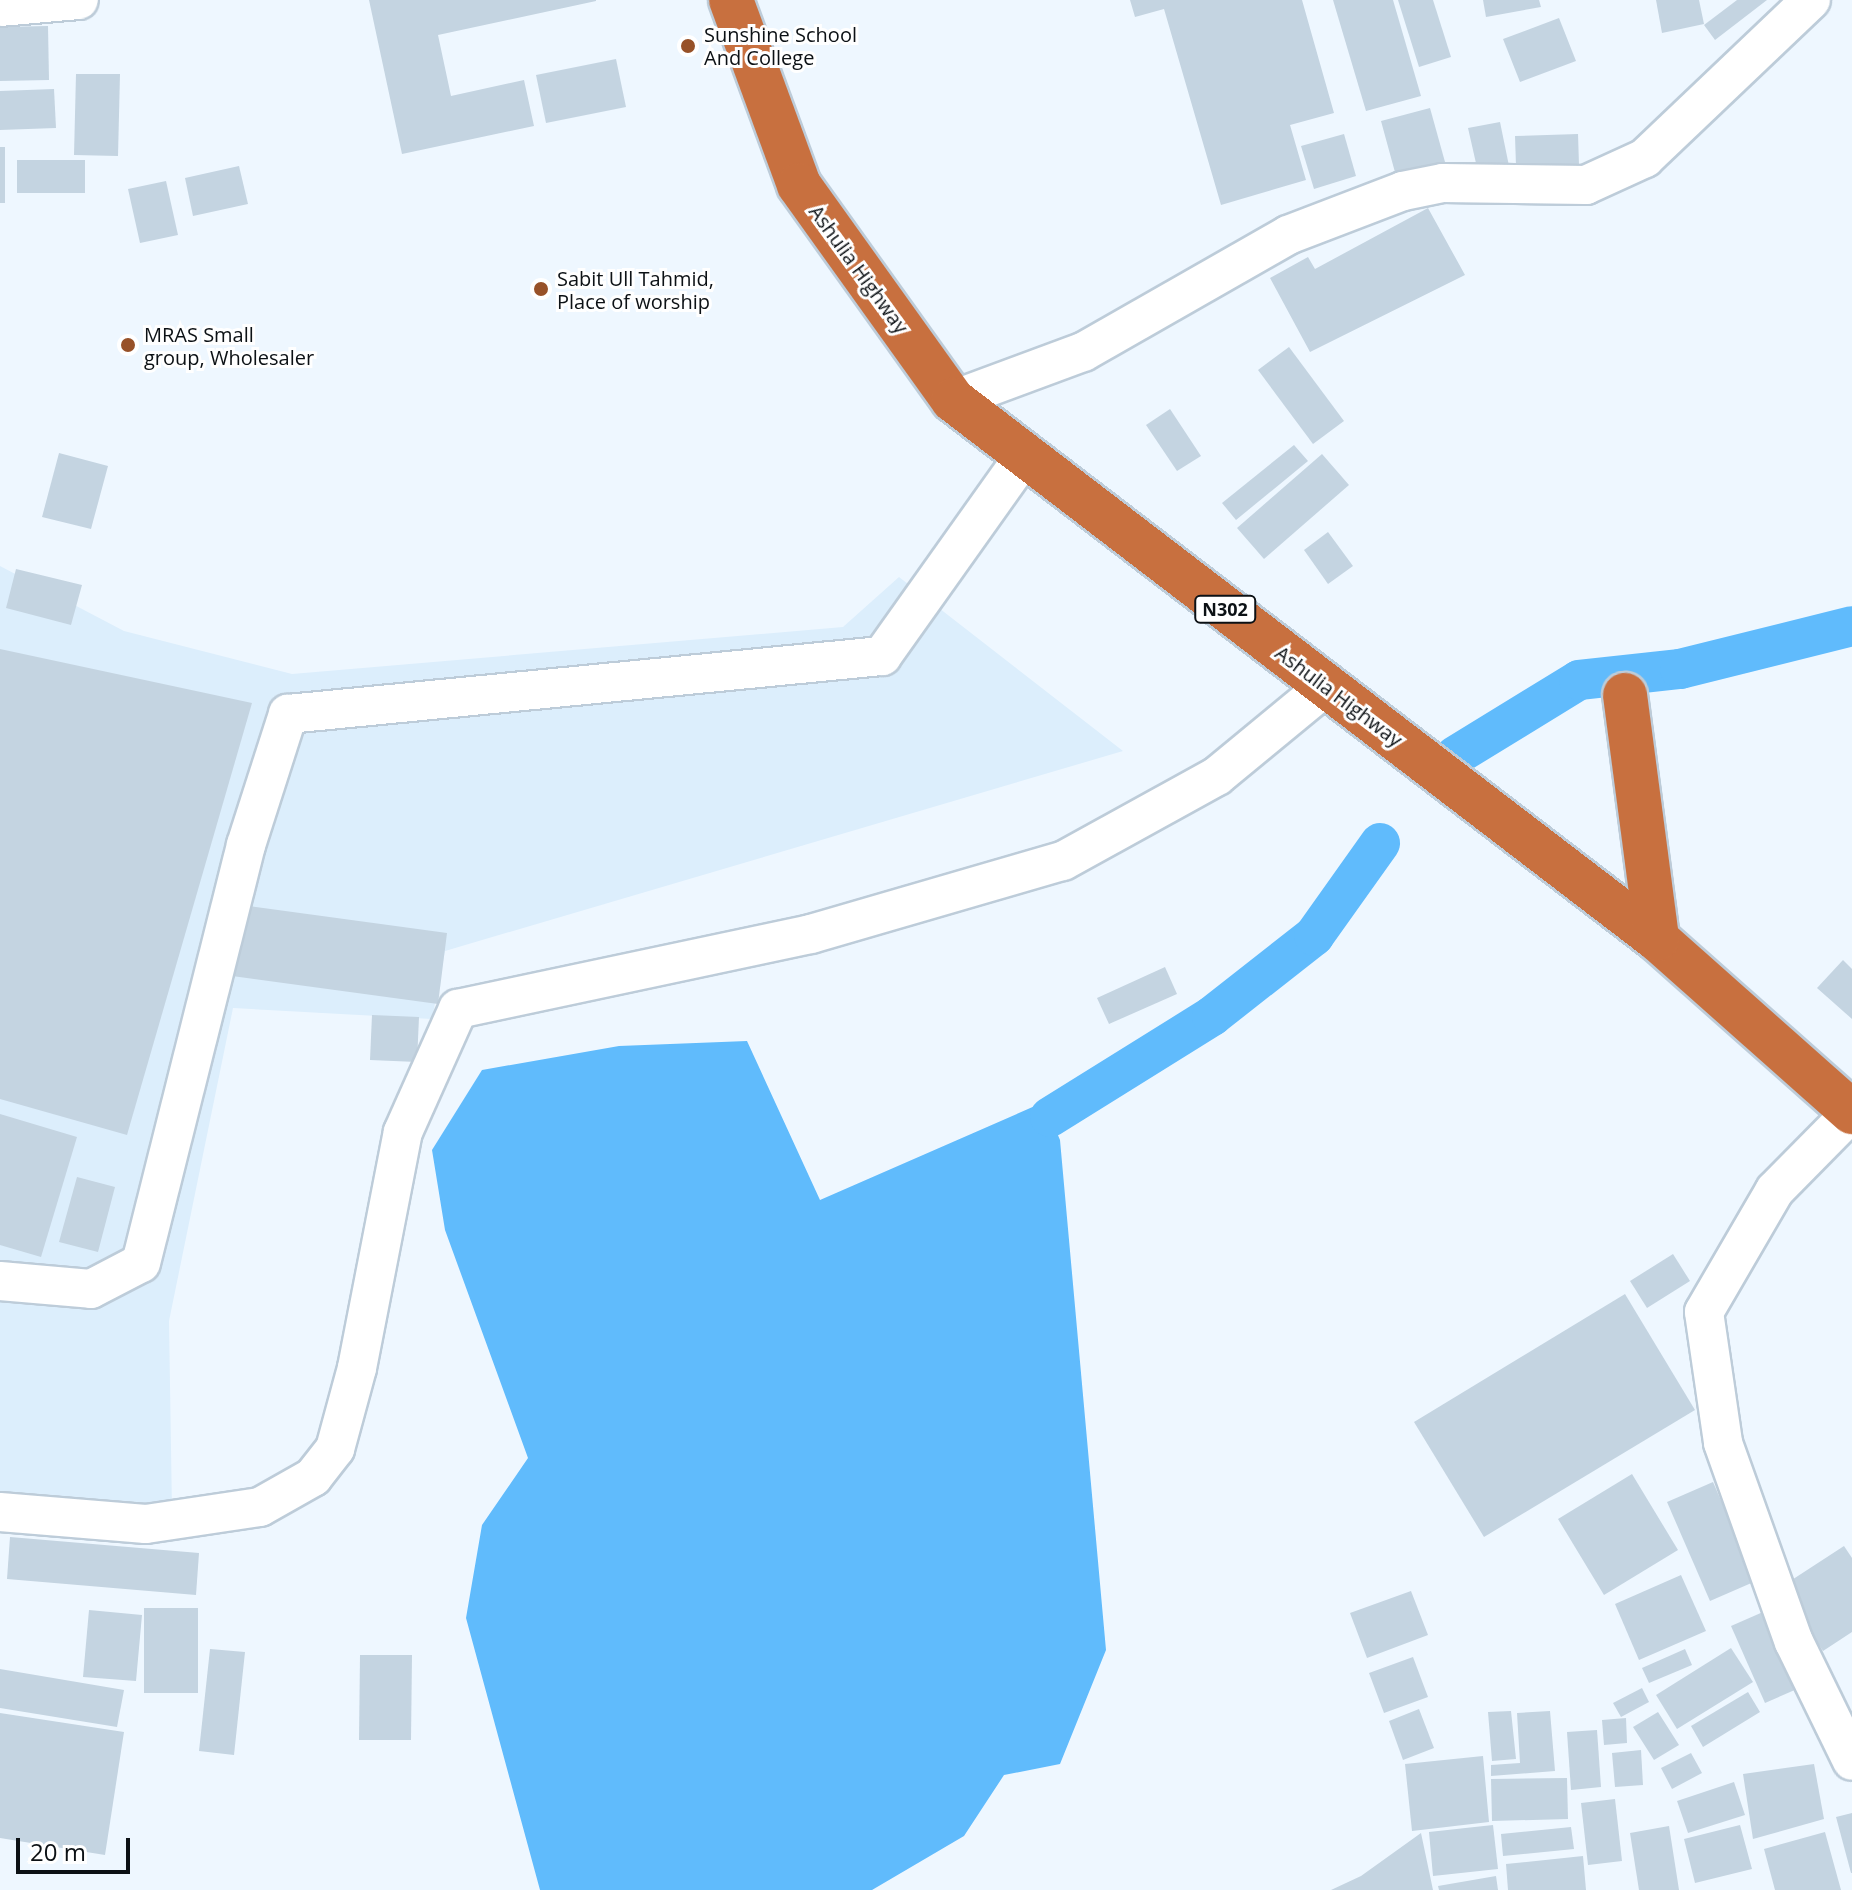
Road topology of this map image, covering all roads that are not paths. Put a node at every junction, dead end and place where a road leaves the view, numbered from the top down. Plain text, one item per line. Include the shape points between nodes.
1 (79, 0) edge
2 (731, 0) edge
3 (1811, 0) edge
4 (0, 7) edge
5 (953, 400) junction
6 (1025, 455) junction
7 (1326, 686) junction
8 (1625, 695) dead end
9 (1657, 939) junction
10 (1852, 1112) edge
11 (0, 1281) edge
12 (0, 1512) edge
13 (1852, 1761) edge

1 - 4 street
2 - 5 highway, Ashulia Highway / N302 via 799,185
3 - 5 street via 1645,158 1586,185 1443,183 1403,191 1288,235 1083,352
5 - 6 highway, Ashulia Highway / N302
6 - 7 highway, Ashulia Highway / N302
6 - 11 street via 882,656 288,714 246,845 141,1263 91,1289
7 - 9 highway, Ashulia Highway / N302
7 - 12 street via 1217,776 1063,861 811,934 458,1009 403,1132 357,1368 335,1449 313,1477 260,1507 146,1524
8 - 9 highway
9 - 10 highway, Ashulia Highway / N302
10 - 13 street via 1775,1190 1704,1312 1723,1443 1794,1642

